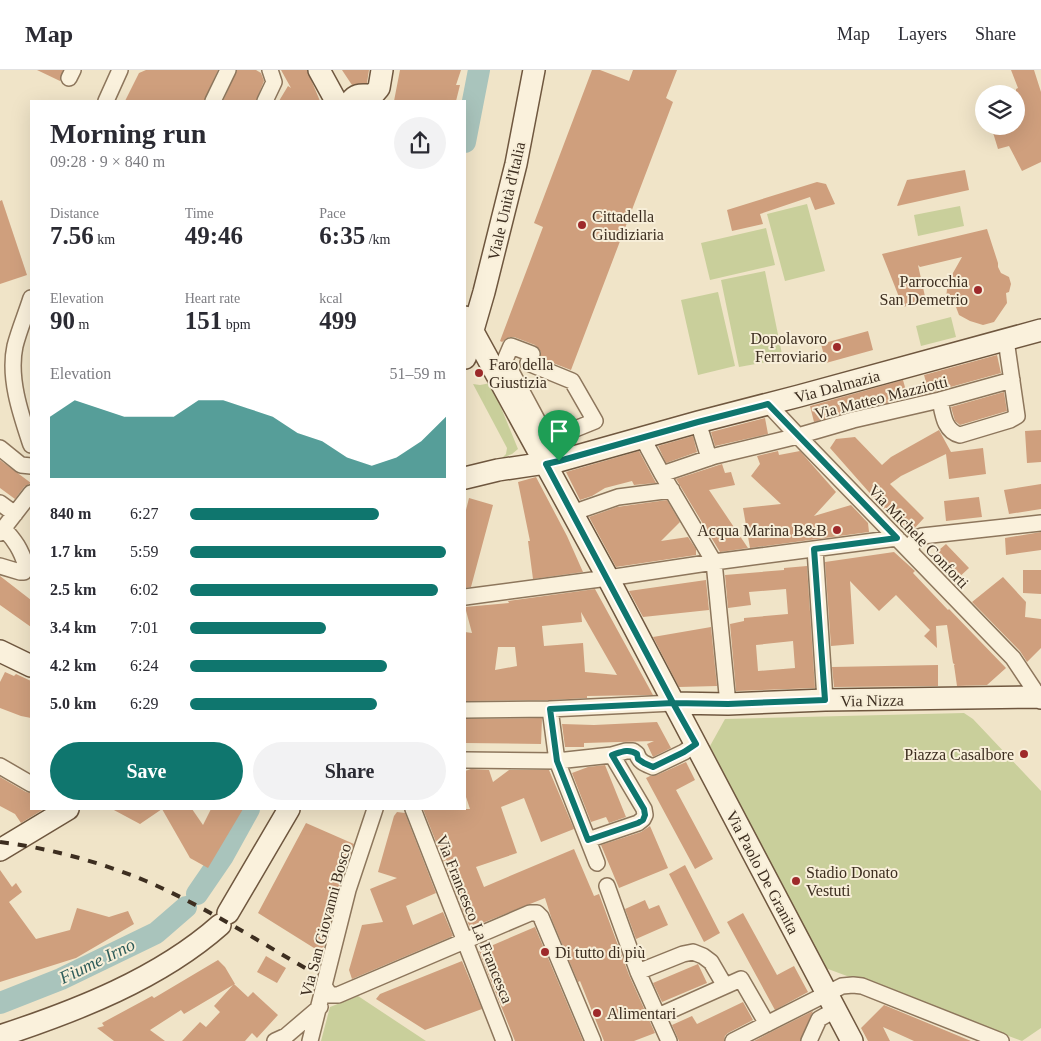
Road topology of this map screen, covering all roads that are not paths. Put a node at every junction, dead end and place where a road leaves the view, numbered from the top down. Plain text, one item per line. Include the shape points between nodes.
1 (228, 70) edge
2 (270, 70) edge
3 (318, 70) edge
4 (534, 70) edge
5 (121, 71) edge
6 (379, 86) edge
7 (336, 99) edge
8 (106, 100) edge
9 (213, 100) edge
10 (265, 100) edge
11 (484, 292) junction
12 (30, 301) edge
13 (466, 306) edge
14 (469, 323) edge
15 (1041, 330) edge
16 (1006, 340) junction
17 (466, 355) edge
18 (466, 361) edge
19 (492, 364) junction
20 (1012, 380) junction
21 (940, 400) junction
22 (768, 404) junction
23 (698, 422) junction
24 (798, 436) junction
25 (642, 437) junction
26 (548, 440) junction
27 (30, 441) edge
28 (0, 448) edge
29 (709, 458) junction
30 (552, 462) junction
31 (30, 466) edge
32 (662, 474) junction
33 (466, 478) edge
34 (672, 490) junction
35 (30, 494) edge
36 (0, 503) edge
37 (572, 513) junction
38 (15, 514) junction
39 (1041, 523) edge
40 (2, 531) edge
41 (897, 538) junction
42 (814, 549) junction
43 (911, 552) junction
44 (714, 562) junction
45 (0, 566) edge
46 (608, 578) junction
47 (466, 597) edge
48 (0, 651) edge
49 (30, 666) edge
50 (1041, 674) edge
51 (1026, 678) junction
52 (1040, 698) edge
53 (825, 700) junction
54 (673, 703) junction
55 (728, 704) junction
56 (550, 709) junction
57 (466, 710) edge
58 (696, 744) junction
59 (612, 755) junction
60 (466, 760) edge
61 (557, 761) junction
62 (0, 766) edge
63 (30, 783) edge
64 (66, 810) edge
65 (288, 810) edge
66 (375, 810) edge
67 (413, 810) edge
68 (588, 840) junction
69 (0, 850) edge
70 (597, 862) dead end
71 (607, 886) dead end
72 (465, 941) junction
73 (638, 972) junction
74 (324, 986) junction
75 (725, 986) junction
76 (338, 995) junction
77 (830, 1001) junction
78 (319, 1007) junction
79 (658, 1016) junction
80 (303, 1021) junction
81 (767, 1024) junction
82 (0, 1036) edge
83 (275, 1041) edge
84 (310, 1041) edge
85 (504, 1041) edge
86 (592, 1041) edge
87 (668, 1041) edge
88 (734, 1041) edge
89 (809, 1041) edge
90 (852, 1041) edge
91 (1001, 1041) edge

1 - 9 street
2 - 10 street via 274,82
3 - 7 main road
4 - 11 main road, Viale Unità d'Italia via 516,164
5 - 8 street
6 - 7 main road via 373,94
11 - 13 main road via 476,304
11 - 14 main road, Viale Unità d'Italia
12 - 27 street via 15,348 14,369 15,388
14 - 17 main road, Viale Unità d'Italia via 472,340
14 - 19 main road, Via Paolo De Granita
15 - 16 main road, Via Dalmazia
16 - 20 street
16 - 22 main road, Via Dalmazia
18 - 19 main road via 479,355
19 - 30 main road, Via Paolo De Granita
20 - 21 street, Via Matteo Mazziotti
20 - 21 street via 1017,416 960,435 947,428
21 - 24 street, Via Matteo Mazziotti
22 - 23 main road, Via Dalmazia
22 - 24 street, Via Michele Conforti
23 - 25 main road, Via Dalmazia
23 - 29 street
24 - 29 street, Via Matteo Mazziotti
24 - 41 street, Via Michele Conforti
25 - 30 main road, Via Dalmazia
25 - 32 street
26 - 26 street via 595,421 572,381 528,363 532,354 511,346 505,360
26 - 30 street
28 - 31 street via 22,465
29 - 32 street, Via Matteo Mazziotti
30 - 33 main road, Via Dalmazia
30 - 37 main road, Via Paolo De Granita
32 - 34 street
34 - 37 street via 618,497
34 - 44 street
35 - 38 street
36 - 38 street
37 - 46 main road, Via Paolo De Granita
38 - 40 street
39 - 43 street via 917,537
40 - 45 street via 15,540 26,566 24,572
41 - 42 street
41 - 43 street, Via Michele Conforti
42 - 44 street
42 - 53 street
43 - 51 street, Via Michele Conforti via 1013,658
44 - 46 street
44 - 55 street
46 - 47 street
46 - 54 main road, Via Paolo De Granita
48 - 49 main road
50 - 51 street via 1037,678
51 - 52 street, Via Michele Conforti
52 - 53 main road, Via Nizza
53 - 55 main road, Via Nizza
54 - 55 main road, Via Nizza
54 - 56 street, Via Nizza
54 - 58 main road, Via Paolo De Granita
56 - 57 street, Via Nizza
56 - 61 street
58 - 59 street via 653,767 638,759 633,751
58 - 77 main road, Via Paolo De Granita
59 - 61 street
59 - 68 street via 645,815 638,823
60 - 61 street
61 - 68 street
62 - 63 street
64 - 69 main road
65 - 82 main road via 224,919 190,949 99,1000
66 - 74 street, Via San Giovanni Bosco via 348,890
67 - 72 street, Via Francesco La Francesca
68 - 70 street
71 - 73 street
72 - 76 street
72 - 85 street, Via Francesco La Francesca
72 - 86 street via 530,913 537,913
73 - 75 street via 694,952 711,962
73 - 79 street
74 - 76 street via 330,995
74 - 78 street, Via San Giovanni Bosco
75 - 79 street
75 - 81 street via 741,979
76 - 78 street
77 - 81 street
77 - 89 street
77 - 90 main road, Via Paolo De Granita
77 - 91 street via 842,986 857,985
78 - 80 street
78 - 84 street, Via San Giovanni Bosco
79 - 87 street
80 - 83 street
80 - 84 street via 309,1030
81 - 88 street

